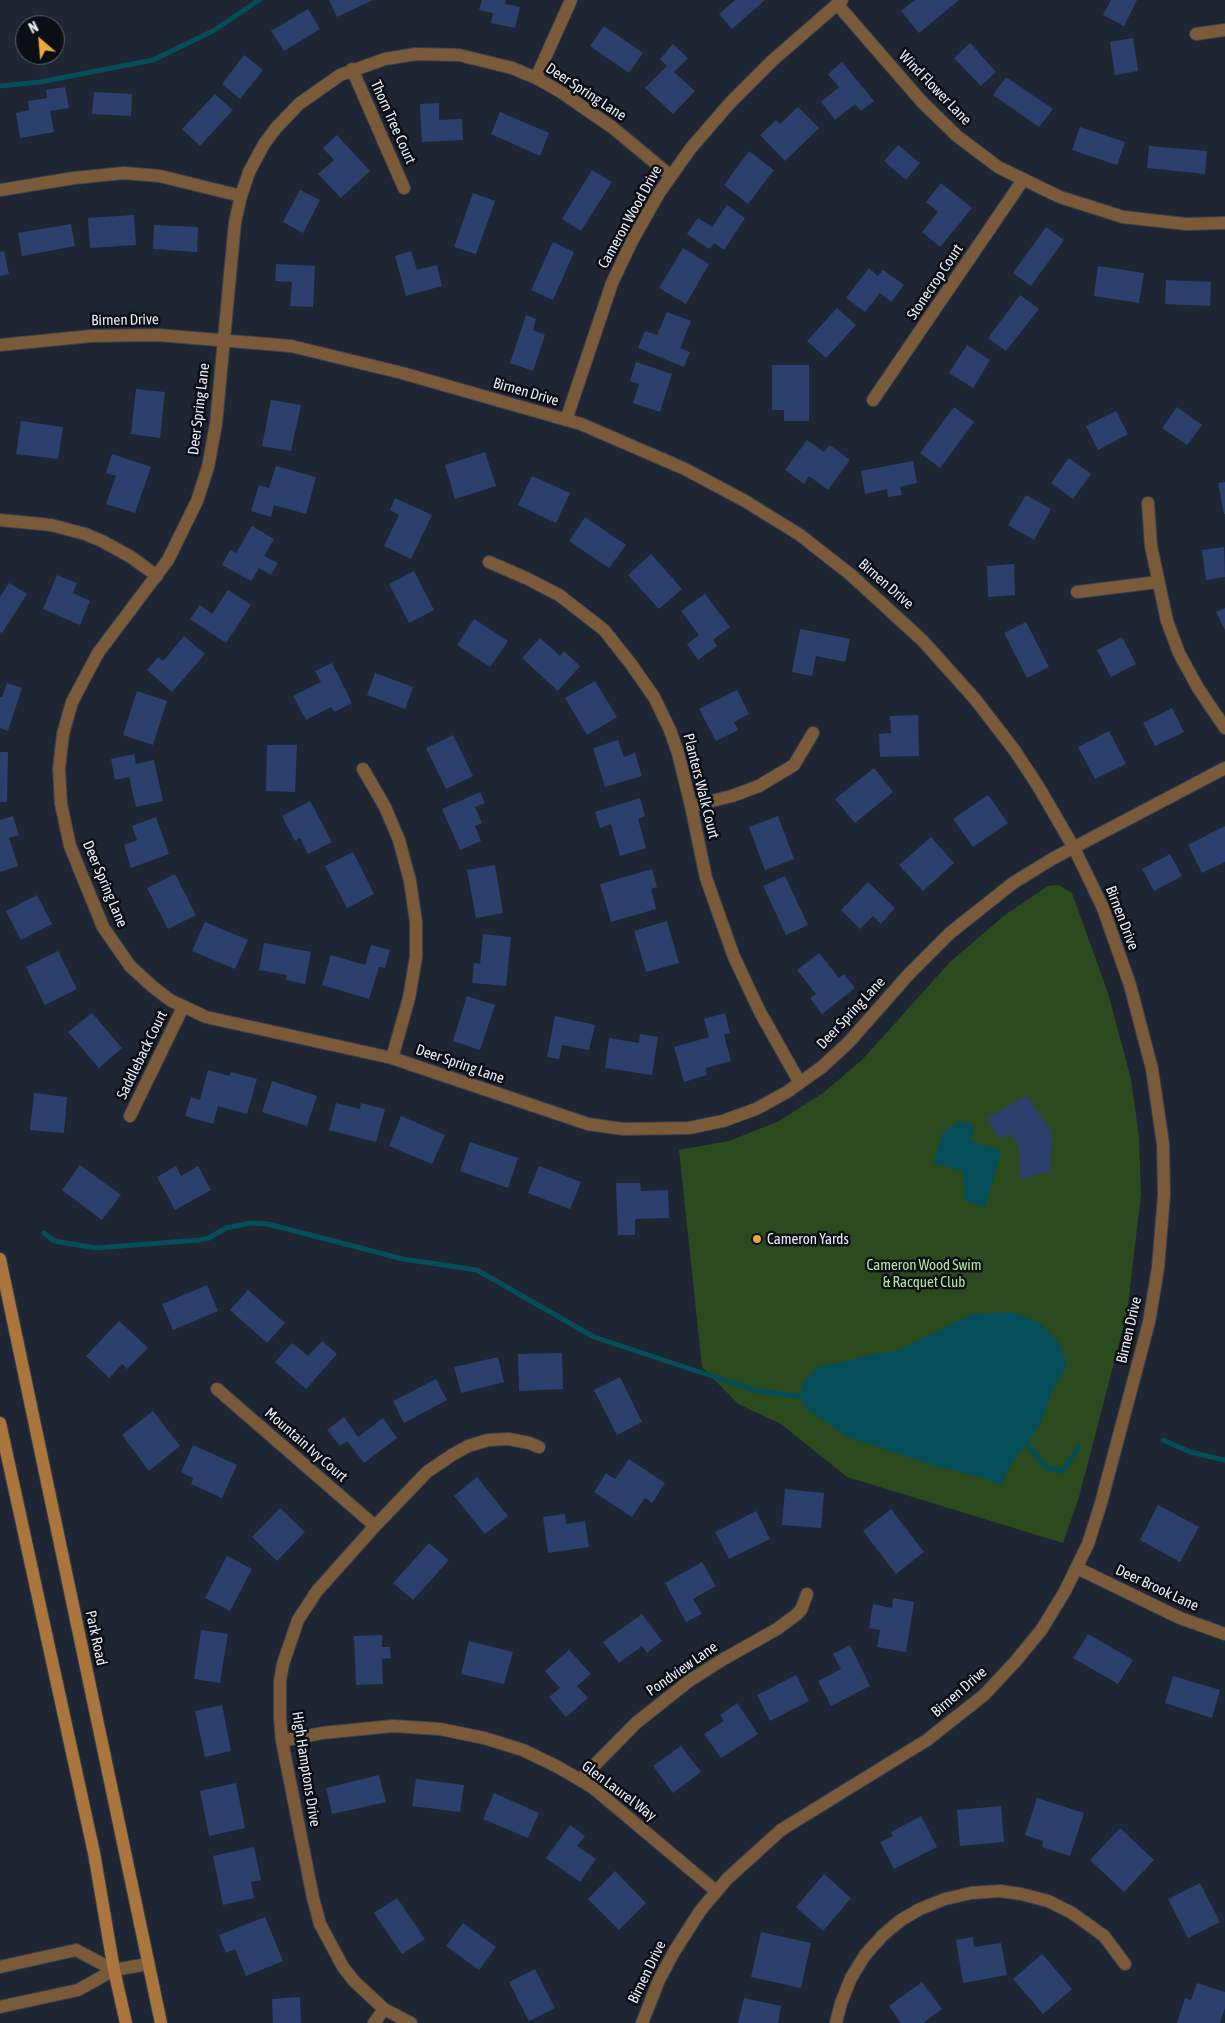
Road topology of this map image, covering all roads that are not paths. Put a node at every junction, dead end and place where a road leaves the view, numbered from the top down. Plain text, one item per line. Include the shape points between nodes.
1 (571, 0) edge
2 (840, 2) edge
3 (1225, 30) edge
4 (1196, 34) dead end
5 (352, 69) junction
6 (536, 78) junction
7 (671, 176) junction
8 (1023, 180) junction
9 (404, 188) dead end
10 (0, 190) edge
11 (241, 196) junction
12 (1225, 223) edge
13 (224, 339) junction
14 (32, 342) junction
15 (0, 345) edge
16 (0, 350) edge
17 (873, 400) dead end
18 (566, 420) junction
19 (1148, 503) dead end
20 (0, 520) edge
21 (489, 562) dead end
22 (157, 576) junction
23 (1158, 582) junction
24 (1077, 592) dead end
25 (1225, 728) edge
26 (813, 733) dead end
27 (1225, 768) edge
28 (363, 769) dead end
29 (692, 806) junction
30 (1074, 848) junction
31 (183, 1007) junction
32 (392, 1058) junction
33 (800, 1083) junction
34 (130, 1116) dead end
35 (0, 1259) edge
36 (217, 1389) dead end
37 (0, 1423) edge
38 (539, 1447) dead end
39 (375, 1526) junction
40 (1077, 1568) junction
41 (807, 1594) dead end
42 (1225, 1634) edge
43 (282, 1741) junction
44 (580, 1780) junction
45 (716, 1891) junction
46 (148, 1964) junction
47 (1125, 1964) dead end
48 (0, 1967) edge
49 (114, 1970) junction
50 (0, 2007) edge
51 (384, 2009) junction
52 (126, 2023) edge
53 (161, 2023) edge
54 (374, 2023) edge
55 (411, 2023) edge
56 (642, 2023) edge
57 (836, 2023) edge

1 - 6 street
2 - 7 street, Cameron Wood Drive via 773,60 730,103
2 - 8 street, Wind Flower Lane via 922,102 998,167
3 - 4 street
5 - 6 street, Deer Spring Lane via 385,59 432,53 494,62
5 - 9 street, Thorn Tree Court
5 - 11 street, Deer Spring Lane via 318,89 276,128 249,172
6 - 7 street, Deer Spring Lane via 613,128
7 - 18 street, Cameron Wood Drive via 632,241 612,283
8 - 12 street, Wind Flower Lane via 1060,197 1123,217 1186,224
8 - 17 street, Stonecrop Court
10 - 11 street via 124,173 160,176
11 - 13 street, Deer Spring Lane via 235,222
13 - 14 street, Birnen Drive via 158,335 90,336
13 - 18 street, Birnen Drive via 290,346 358,361
13 - 22 street, Deer Spring Lane via 216,424 208,467 179,541
14 - 15 street, Birnen Drive
14 - 16 street, Birnen Drive
18 - 30 street, Birnen Drive via 655,455 736,497 800,535 851,575 923,641 975,699 1015,751
19 - 23 street
20 - 22 street via 51,525 102,540
21 - 29 street, Planters Walk Court via 559,595 604,630 618,646 654,696 666,721
22 - 31 street, Deer Spring Lane via 98,653 72,702 60,751 61,804 70,846 103,928 130,966 153,987
23 - 24 street
23 - 25 street via 1179,653
26 - 29 street via 794,765 760,786
27 - 30 street, Deer Spring Lane
28 - 32 street via 399,840 416,922 416,957 409,998
29 - 33 street, Planters Walk Court via 706,878 734,957
30 - 33 street, Deer Spring Lane via 1013,883 972,914 909,974 849,1042
30 - 40 street, Birnen Drive via 1103,908 1130,985 1152,1069 1163,1144 1164,1195 1158,1268 1149,1322 1101,1503
31 - 32 street, Deer Spring Lane via 206,1017
31 - 34 street, Saddleback Court
32 - 33 street, Deer Spring Lane via 571,1119 623,1130 689,1128 723,1121 756,1109
35 - 46 main road, Park Road
36 - 39 street, Mountain Ivy Court
37 - 49 main road via 94,1853
38 - 39 street, High Hamptons Drive via 508,1439 468,1446 427,1472
39 - 43 street, High Hamptons Drive via 317,1591 298,1620 284,1658 280,1682
40 - 42 street, Deer Brook Lane via 1180,1618
40 - 45 street, Birnen Drive via 1042,1629 984,1695 927,1740 781,1830
41 - 44 street, Pondview Lane via 796,1615 778,1629 689,1680 636,1723
43 - 44 street, Glen Laurel Way via 322,1732 375,1726 440,1729 523,1750
43 - 51 street, High Hamptons Drive via 320,1924 343,1967
44 - 45 street, Glen Laurel Way via 622,1811
45 - 56 street, Birnen Drive via 658,1980
46 - 49 street
46 - 53 main road, Park Road
47 - 57 street via 1104,1936 1072,1913 1048,1901 1000,1891 971,1892 920,1909 883,1936 865,1955 851,1978
48 - 49 street via 76,1950
49 - 50 street via 78,1990
49 - 52 main road
51 - 54 street
51 - 55 street, High Hamptons Drive

